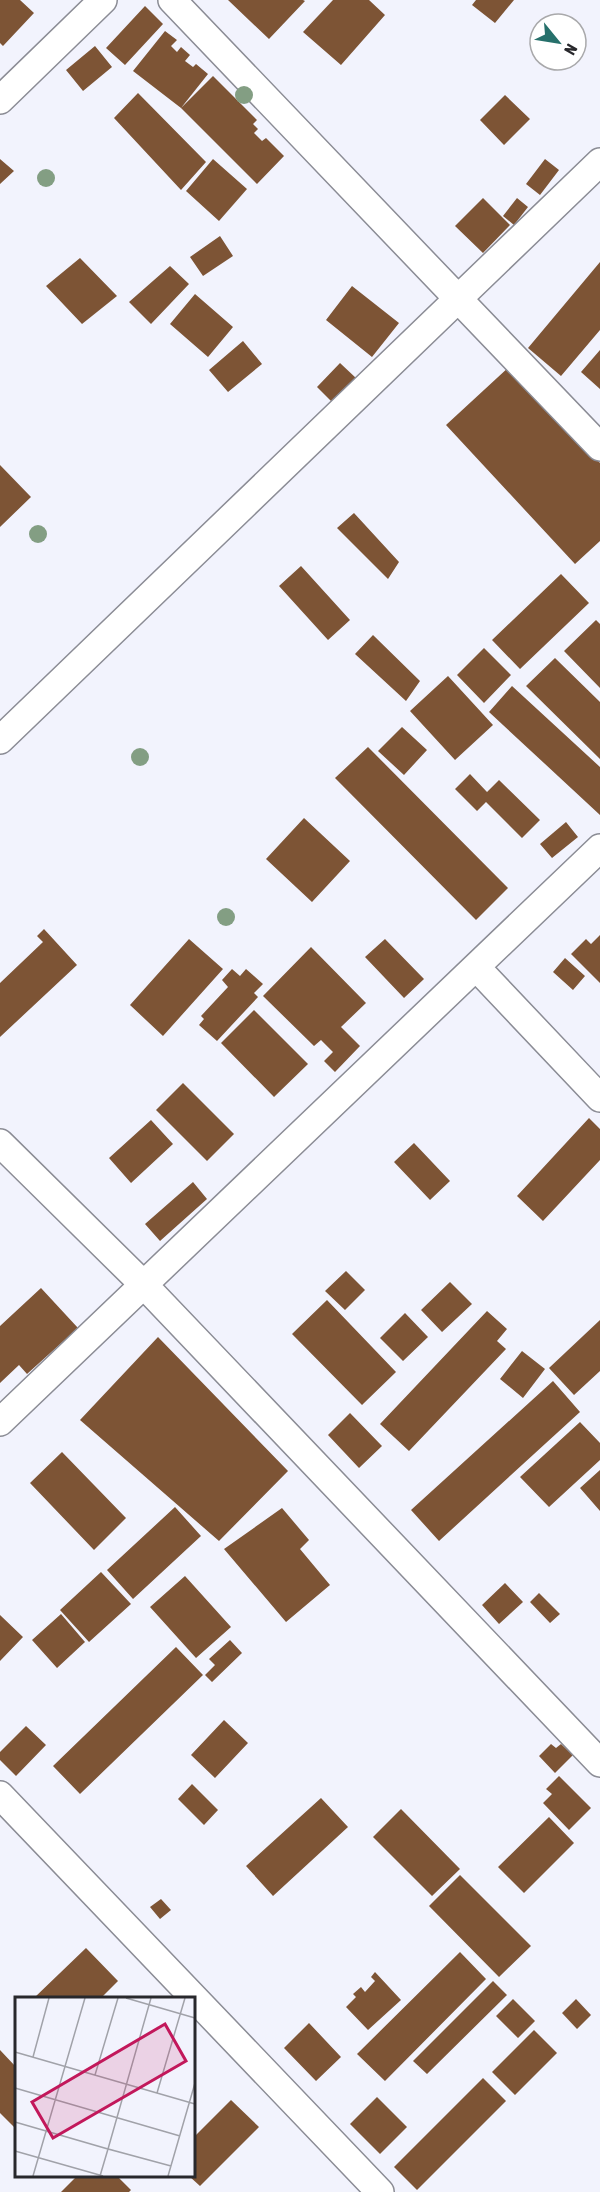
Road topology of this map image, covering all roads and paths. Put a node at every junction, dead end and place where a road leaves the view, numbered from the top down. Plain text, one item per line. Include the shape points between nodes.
1 (103, 0) edge
2 (172, 0) edge
3 (0, 100) edge
4 (600, 162) edge
5 (458, 299) junction
6 (600, 447) edge
7 (0, 740) edge
8 (600, 848) edge
9 (476, 967) junction
10 (600, 1098) edge
11 (0, 1143) edge
12 (144, 1285) junction
13 (0, 1422) edge
14 (600, 1763) edge
15 (0, 1795) edge
16 (193, 1997) edge
17 (195, 1999) edge
18 (380, 2192) edge

1 - 3 street
2 - 5 street
4 - 5 street
5 - 6 street
5 - 7 street
8 - 9 street
9 - 10 street
9 - 12 street
11 - 12 street
12 - 13 street
12 - 14 street
15 - 16 street
17 - 18 street

